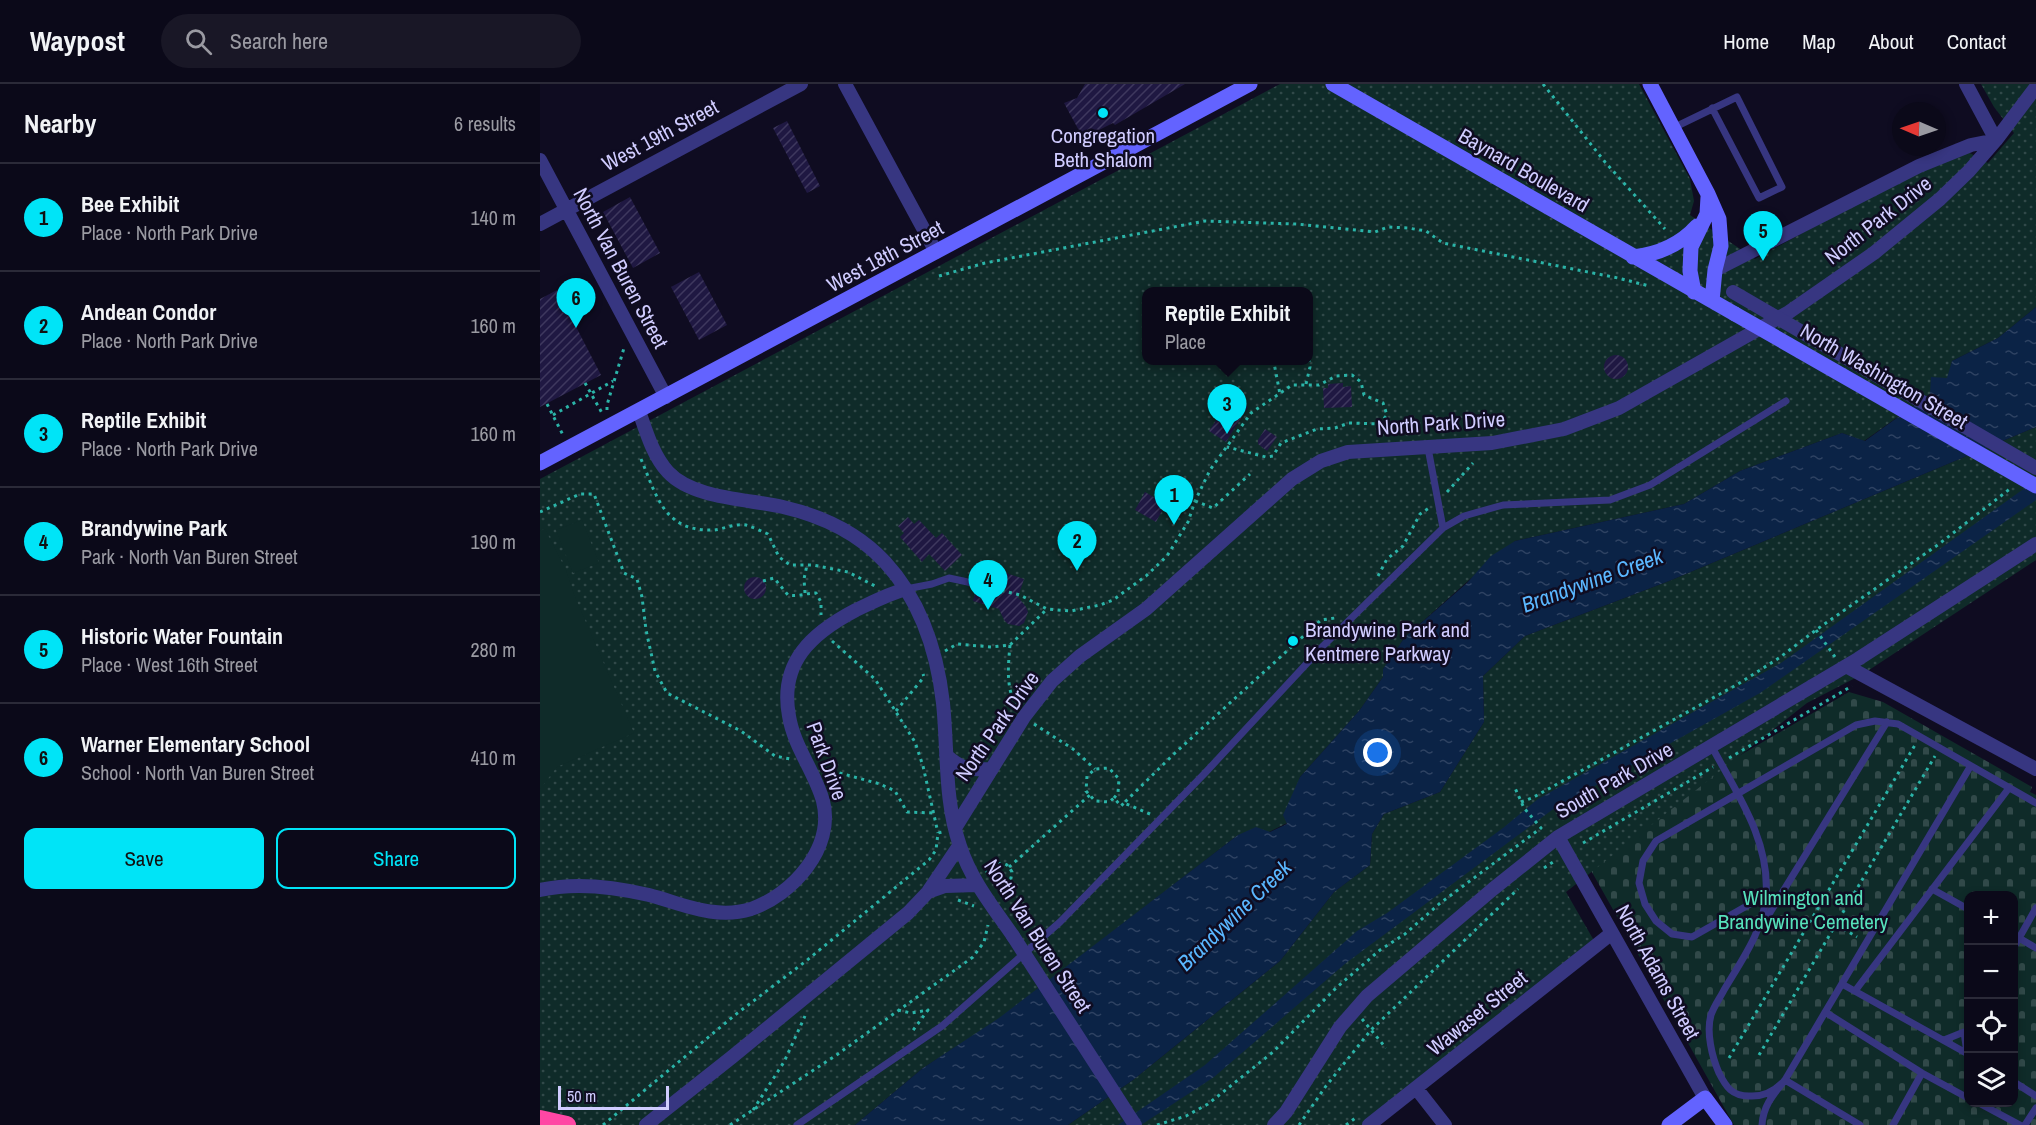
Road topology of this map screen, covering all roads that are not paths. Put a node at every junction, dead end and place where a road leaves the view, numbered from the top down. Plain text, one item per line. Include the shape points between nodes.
1 (801, 84) edge
2 (845, 84) edge
3 (1250, 84) edge
4 (1333, 84) edge
5 (1966, 84) edge
6 (1653, 85) edge
7 (2036, 87) edge
8 (1712, 108) junction
9 (1673, 128) junction
10 (1996, 140) junction
11 (540, 160) edge
12 (1708, 194) junction
13 (567, 210) junction
14 (1707, 214) junction
15 (540, 224) edge
16 (936, 252) junction
17 (1634, 257) junction
18 (1715, 270) junction
19 (1731, 286) dead end
20 (1694, 292) junction
21 (1712, 301) junction
22 (666, 397) junction
23 (1786, 401) dead end
24 (639, 411) junction
25 (1428, 448) junction
26 (540, 464) edge
27 (2036, 468) edge
28 (2036, 486) edge
29 (1443, 528) junction
30 (2036, 544) edge
31 (976, 584) road end
32 (906, 589) junction
33 (1846, 666) junction
34 (1887, 722) junction
35 (1712, 747) junction
36 (946, 755) junction
37 (1970, 766) junction
38 (992, 769) junction
39 (2036, 769) edge
40 (2009, 788) junction
41 (1737, 794) junction
42 (2036, 803) edge
43 (955, 828) junction
44 (1558, 837) junction
45 (960, 846) junction
46 (984, 881) junction
47 (1932, 889) junction
48 (540, 890) edge
49 (928, 892) junction
50 (1766, 895) junction
51 (1964, 907) edge
52 (2036, 908) edge
53 (1612, 933) junction
54 (2018, 933) edge
55 (2018, 937) edge
56 (1753, 940) junction
57 (2036, 948) edge
58 (1842, 984) junction
59 (1855, 991) junction
60 (1825, 1012) junction
61 (1964, 1030) edge
62 (1944, 1040) junction
63 (1964, 1051) edge
64 (1922, 1073) junction
65 (1785, 1080) junction
66 (2018, 1085) edge
67 (1416, 1089) junction
68 (1964, 1096) edge
69 (2036, 1096) edge
70 (1705, 1098) junction
71 (1986, 1107) edge
72 (2036, 1108) edge
73 (540, 1119) edge
74 (1364, 1120) edge
75 (1717, 1122) edge
76 (567, 1125) edge
77 (646, 1125) edge
78 (797, 1125) edge
79 (1135, 1125) edge
80 (1274, 1125) edge
81 (1445, 1125) edge
82 (1669, 1125) edge
83 (1762, 1125) edge
84 (1860, 1125) edge
85 (1893, 1125) edge
86 (2020, 1125) edge
87 (2025, 1125) edge

1 - 13 street, West 19th Street
2 - 16 street
3 - 16 street, West 18th Street
4 - 17 street, Baynard Boulevard
5 - 10 street
6 - 9 street
7 - 10 street, North Park Drive
8 - 8 lane via 1759,198 1782,187 1737,97
8 - 9 lane
9 - 12 street
10 - 18 street via 1971,145 1919,166
10 - 25 street, North Park Drive via 1940,199 1850,270 1790,312 1619,408 1564,429 1532,436
11 - 13 street, North Van Buren Street
12 - 14 street
12 - 18 street via 1721,234
13 - 15 street, West 19th Street
13 - 22 street, North Van Buren Street
14 - 17 street via 1678,243 1657,253
14 - 20 street via 1691,247
16 - 22 street, West 18th Street
17 - 20 street, Baynard Boulevard
18 - 21 street
19 - 27 street, bridge
20 - 21 street, North Washington Street
21 - 28 street, North Washington Street, bridge
22 - 24 street, West 18th Street
23 - 29 lane via 1650,486 1610,500 1503,505 1464,516
24 - 26 street, West 18th Street
24 - 32 street, North Van Buren Street via 660,462 680,482 709,493 801,512 839,527 871,548
25 - 29 lane
25 - 38 street, North Park Drive via 1335,455 1292,479 1146,609 1066,667 1040,696
29 - 78 lane via 1323,646 1060,922 942,1026
30 - 33 street, South Park Drive
31 - 32 lane via 949,578
32 - 36 street, North Van Buren Street via 926,628 934,656 943,704
32 - 48 street, Park Drive via 882,597 824,629 799,656 789,683 789,716 823,802 825,817 820,847 781,893 751,909 722,914 612,889
33 - 35 street, South Park Drive
33 - 39 street
34 - 37 lane via 1898,724
34 - 41 lane via 1856,725
34 - 56 lane
35 - 41 lane
35 - 44 street, South Park Drive
36 - 38 street via 966,768
36 - 43 street, North Van Buren Street
37 - 40 lane
37 - 58 lane
38 - 43 street, North Park Drive
40 - 42 lane
40 - 47 lane
41 - 50 lane via 1758,833
41 - 50 lane via 1656,840 1643,861 1638,883 1656,921 1672,934 1692,937
43 - 45 street, North Van Buren Street
44 - 53 street, North Adams Street
44 - 80 street, South Park Drive via 1367,996 1340,1027
45 - 46 street, North Van Buren Street
45 - 49 street
46 - 49 street
46 - 79 street, North Van Buren Street, bridge via 1013,936
47 - 51 lane
47 - 59 lane
49 - 77 street via 908,913
50 - 56 lane via 1762,921
52 - 54 lane
53 - 67 street, Wawaset Street
53 - 70 street, North Adams Street
55 - 57 lane
56 - 65 lane via 1711,1016 1715,1064 1725,1085 1736,1095 1759,1096
58 - 59 lane
58 - 60 lane
59 - 62 lane
60 - 64 lane
60 - 65 lane
61 - 62 lane
62 - 63 lane
64 - 68 lane
64 - 85 lane
65 - 83 lane via 1767,1102
65 - 84 lane
66 - 69 lane
67 - 74 street, Wawaset Street
67 - 81 street
70 - 75 street, North Adams Street
70 - 82 street
71 - 86 lane
72 - 87 lane
73 - 76 highway

